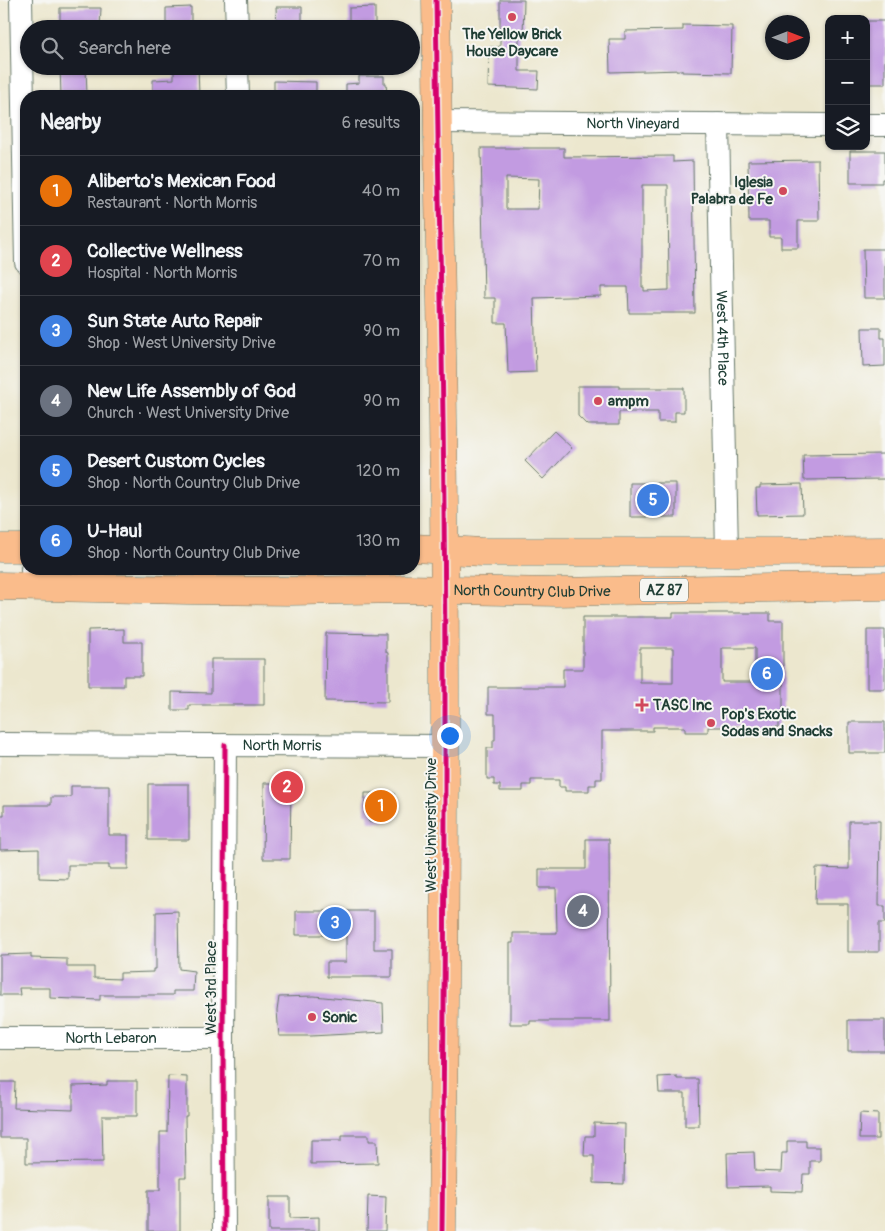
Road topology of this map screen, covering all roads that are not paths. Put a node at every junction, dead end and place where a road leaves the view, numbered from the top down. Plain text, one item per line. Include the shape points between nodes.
1 (21, 0) edge
2 (236, 0) edge
3 (436, 0) edge
4 (21, 20) edge
5 (237, 20) edge
6 (22, 75) edge
7 (237, 75) edge
8 (23, 90) edge
9 (238, 90) edge
10 (437, 122) junction
11 (718, 124) junction
12 (825, 125) edge
13 (870, 125) edge
14 (885, 125) edge
15 (0, 548) edge
16 (20, 548) edge
17 (420, 549) edge
18 (443, 551) junction
19 (885, 551) edge
20 (727, 552) junction
21 (33, 578) edge
22 (0, 586) edge
23 (885, 586) edge
24 (443, 590) junction
25 (0, 744) edge
26 (224, 745) junction
27 (444, 746) junction
28 (0, 1038) edge
29 (223, 1038) junction
30 (224, 1231) edge
31 (442, 1231) edge

1 - 4 street
2 - 5 street
3 - 10 main road, West University Drive
6 - 8 street
7 - 9 street
10 - 11 street, North Vineyard
10 - 18 main road, West University Drive
11 - 12 street, North Vineyard
11 - 20 street, West 4th Place
13 - 14 street
15 - 16 main road
17 - 18 main road
18 - 20 main road
18 - 24 main road, West University Drive
19 - 20 main road
21 - 22 main road, North Country Club Drive / AZ 87
21 - 24 main road, North Country Club Drive / AZ 87 via 187,590
23 - 24 main road, North Country Club Drive / AZ 87 via 611,591
24 - 27 main road, West University Drive
25 - 26 street, North Morris
26 - 27 street, North Morris
26 - 29 street, West 3rd Place
27 - 31 main road, West University Drive
28 - 29 street, North Lebaron
29 - 30 street, West 3rd Place

